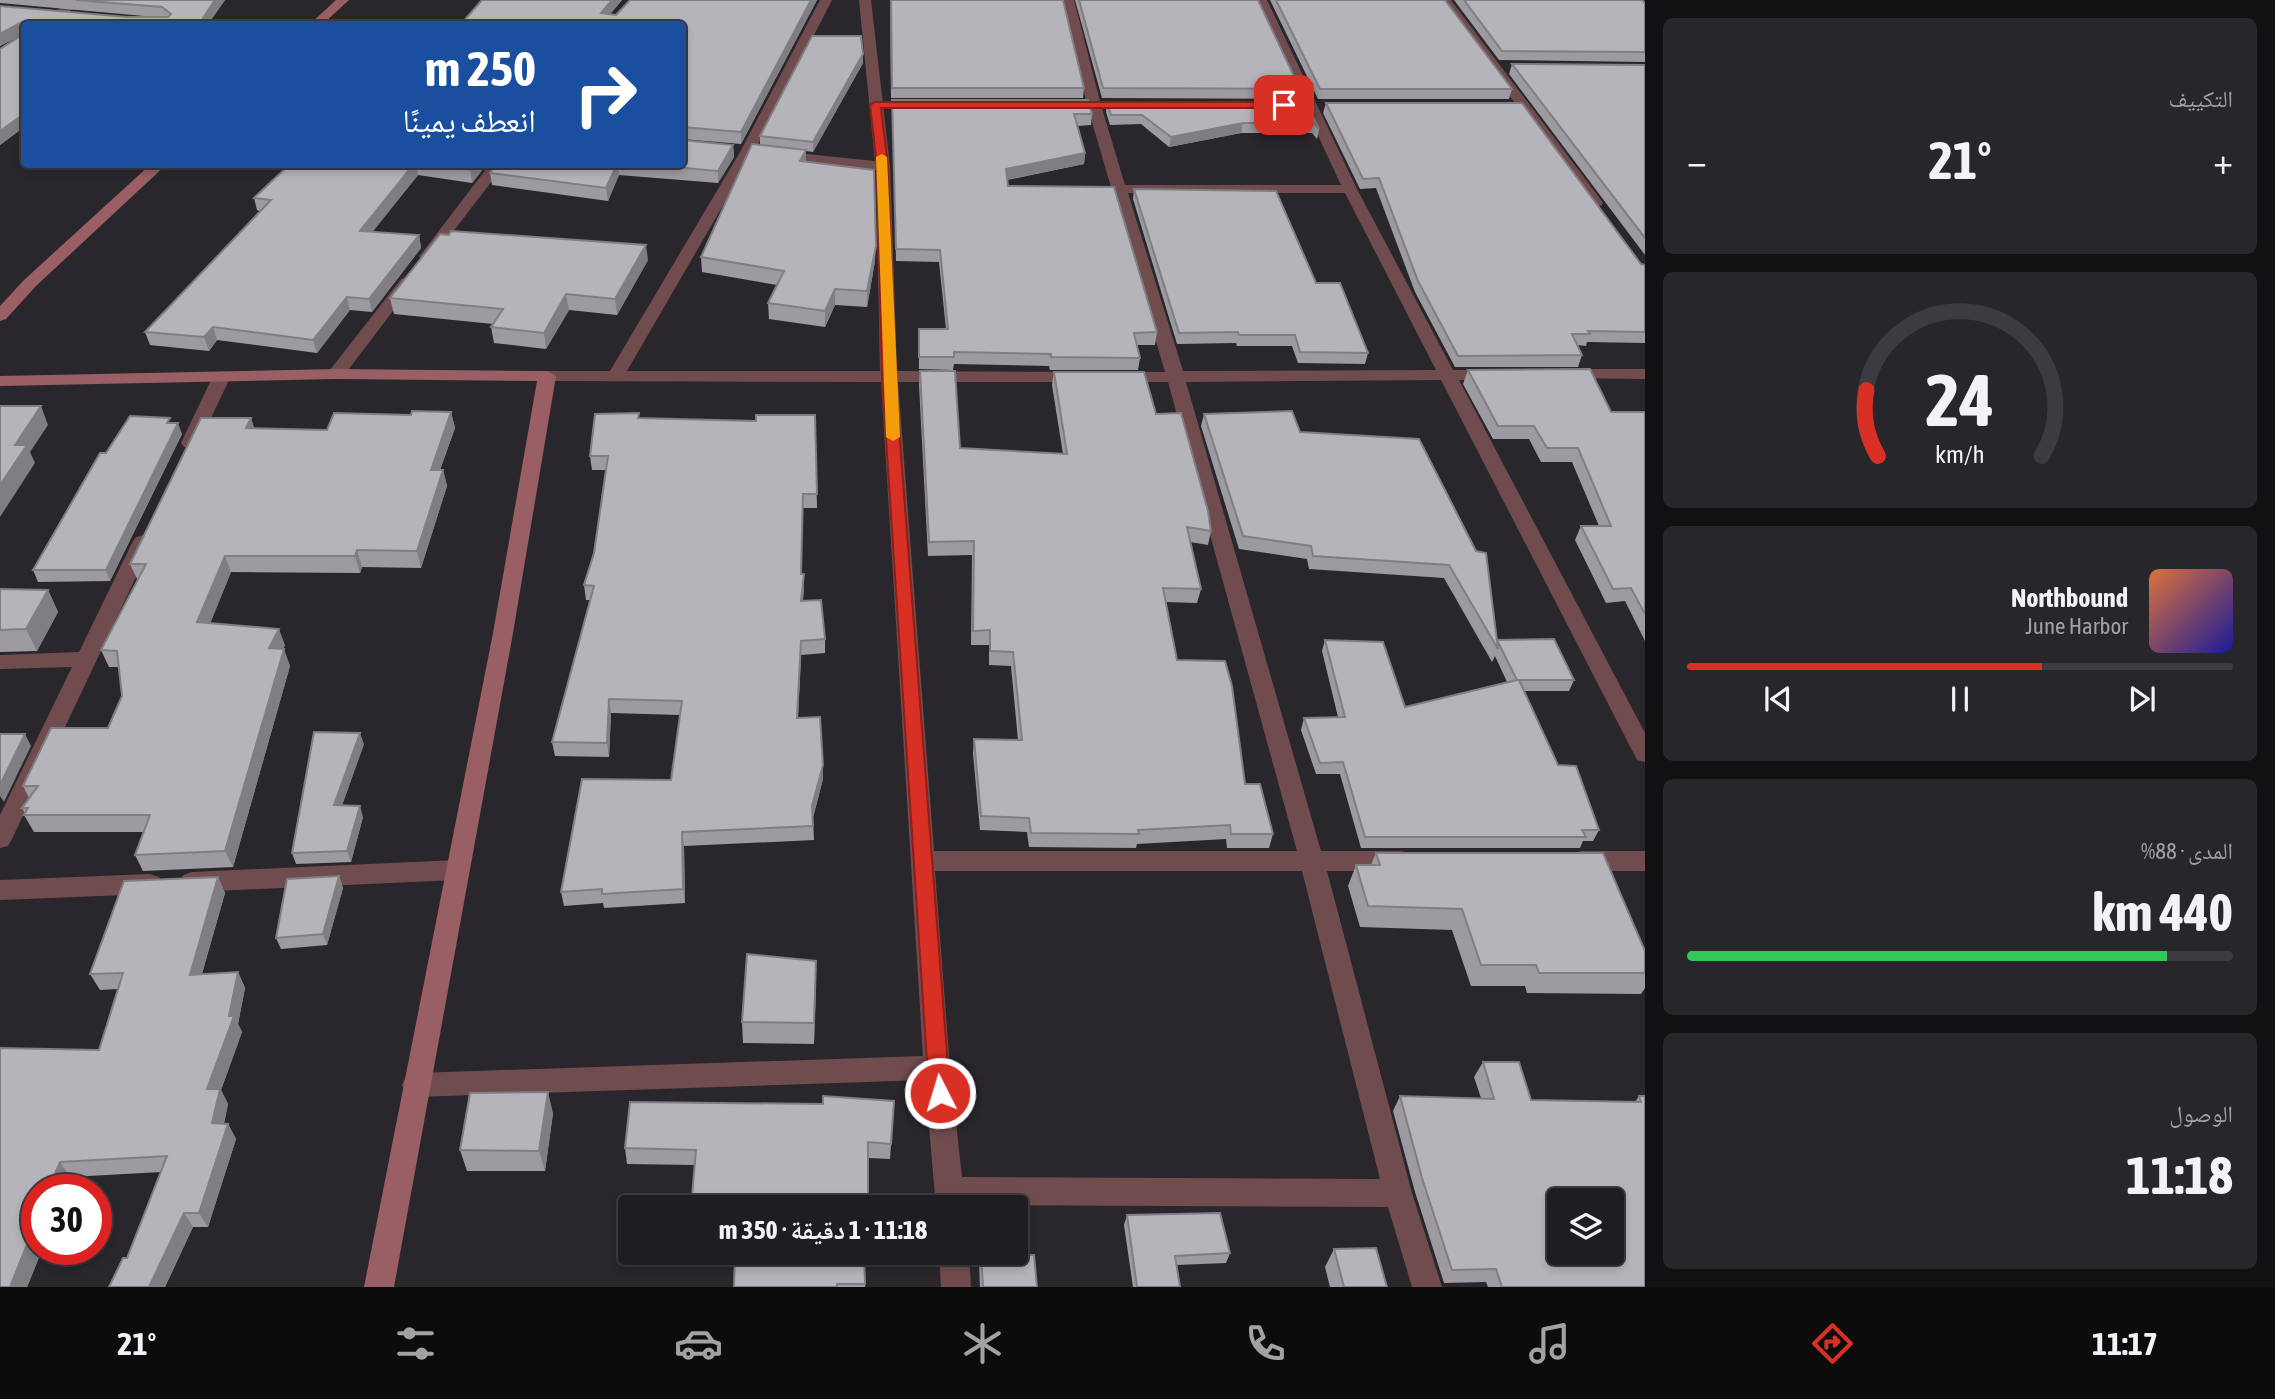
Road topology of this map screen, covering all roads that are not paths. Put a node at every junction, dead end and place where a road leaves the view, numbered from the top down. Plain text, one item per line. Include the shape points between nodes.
1 (80, 0) edge
2 (344, 0) edge
3 (826, 0) edge
4 (865, 0) edge
5 (1068, 0) edge
6 (1261, 0) edge
7 (1445, 0) edge
8 (35, 13) edge
9 (58, 15) junction
10 (85, 18) edge
11 (49, 21) edge
12 (320, 21) edge
13 (741, 151) junction
14 (883, 166) junction
15 (156, 168) edge
16 (495, 168) edge
17 (1350, 188) junction
18 (1121, 189) junction
19 (1605, 215) edge
20 (0, 316) edge
21 (336, 374) junction
22 (1516, 374) edge
23 (1543, 374) edge
24 (1645, 374) edge
25 (617, 375) junction
26 (1449, 375) junction
27 (222, 376) junction
28 (547, 376) junction
29 (888, 377) junction
30 (1177, 378) junction
31 (0, 381) edge
32 (181, 462) edge
33 (152, 523) edge
34 (87, 659) junction
35 (0, 662) edge
36 (1645, 754) edge
37 (0, 839) edge
38 (924, 861) junction
39 (1312, 861) junction
40 (1423, 861) edge
41 (1562, 861) edge
42 (1645, 861) edge
43 (456, 870) junction
44 (0, 890) edge
45 (937, 1068) junction
46 (416, 1085) junction
47 (1398, 1193) junction
48 (951, 1195) edge
49 (1028, 1198) edge
50 (955, 1265) edge
51 (379, 1287) edge
52 (956, 1287) edge
53 (1426, 1287) edge

1 - 9 street
2 - 12 main road
3 - 13 street
4 - 14 street via 882,105
5 - 18 street
6 - 17 street
7 - 19 street via 1503,68 1519,106
8 - 9 street
9 - 10 street
9 - 11 street
13 - 14 street
13 - 25 street
14 - 29 street
15 - 20 main road
16 - 21 street
17 - 18 street
17 - 26 street
18 - 30 street
21 - 27 main road
21 - 28 main road
22 - 26 street
23 - 24 street
25 - 28 street
25 - 29 street
26 - 30 street
26 - 36 street
27 - 31 main road
27 - 32 street
28 - 43 main road
29 - 30 street
29 - 38 street
30 - 39 street
33 - 34 street
34 - 35 street
34 - 37 street
38 - 39 street
38 - 45 street
39 - 40 street
39 - 47 street
41 - 42 street
43 - 44 street
43 - 46 main road
45 - 46 street
45 - 48 street
46 - 51 main road
47 - 49 street
47 - 53 street
50 - 52 street

